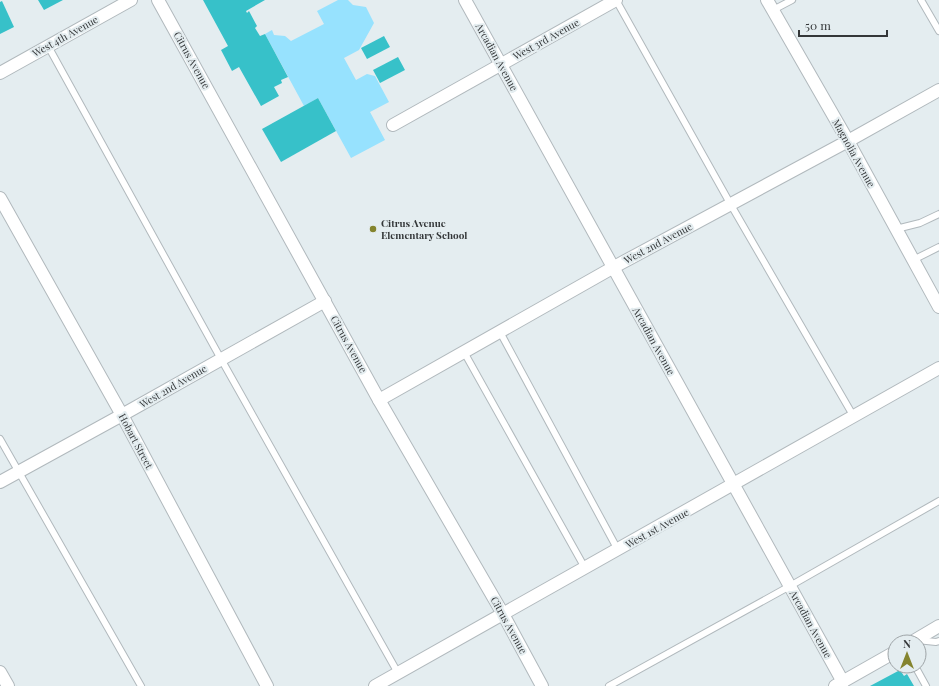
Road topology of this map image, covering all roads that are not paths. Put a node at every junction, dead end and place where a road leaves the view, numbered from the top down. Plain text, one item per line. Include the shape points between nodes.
1 (131, 0) edge
2 (158, 0) edge
3 (465, 0) edge
4 (616, 0) edge
5 (792, 0) edge
6 (921, 0) edge
7 (770, 5) edge
8 (939, 31) edge
9 (48, 46) junction
10 (501, 65) junction
11 (0, 72) edge
12 (939, 90) edge
13 (393, 125) dead end
14 (848, 141) junction
15 (0, 198) edge
16 (730, 204) junction
17 (939, 214) edge
18 (896, 229) junction
19 (939, 248) edge
20 (913, 260) junction
21 (614, 267) junction
22 (325, 301) junction
23 (939, 307) edge
24 (500, 332) junction
25 (464, 352) junction
26 (221, 359) junction
27 (939, 368) edge
28 (379, 400) junction
29 (122, 415) junction
30 (854, 417) junction
31 (0, 439) edge
32 (18, 472) junction
33 (0, 482) edge
34 (734, 484) junction
35 (939, 501) edge
36 (618, 550) junction
37 (585, 568) junction
38 (790, 586) junction
39 (503, 614) junction
40 (939, 626) edge
41 (925, 634) edge
42 (939, 641) edge
43 (927, 642) edge
44 (887, 657) edge
45 (0, 672) edge
46 (398, 673) junction
47 (919, 674) edge
48 (839, 684) edge
49 (8, 686) edge
50 (141, 686) edge
51 (267, 686) edge
52 (375, 686) edge
53 (542, 686) edge
54 (609, 686) edge
55 (926, 686) edge

1 - 9 street, West 4th Avenue
2 - 22 street, Citrus Avenue
3 - 10 street, Arcadian Avenue
4 - 10 street, West 3rd Avenue
4 - 16 lane
5 - 7 lane
6 - 8 lane
7 - 14 street, Magnolia Avenue
9 - 11 street, West 4th Avenue
9 - 26 lane
10 - 13 street, West 3rd Avenue
10 - 21 street, Arcadian Avenue
12 - 14 street, West 2nd Avenue
14 - 16 street, West 2nd Avenue
14 - 18 street, Magnolia Avenue
15 - 29 street, Hobart Street
16 - 21 street, West 2nd Avenue
16 - 30 lane
17 - 18 lane via 920,223
18 - 20 street, Magnolia Avenue
19 - 20 lane
20 - 23 street, Magnolia Avenue
21 - 24 street, West 2nd Avenue
21 - 34 street, Arcadian Avenue
22 - 26 street, West 2nd Avenue
22 - 28 street, Citrus Avenue
24 - 25 street, West 2nd Avenue
24 - 36 lane
25 - 28 street, West 2nd Avenue
25 - 37 lane
26 - 29 street, West 2nd Avenue
26 - 46 lane
27 - 30 street, West 1st Avenue
28 - 39 street, Citrus Avenue
29 - 32 street, West 2nd Avenue
29 - 51 street, Hobart Street
30 - 34 street, West 1st Avenue
31 - 32 lane
32 - 33 street, West 2nd Avenue
32 - 50 lane
34 - 36 street, West 1st Avenue
34 - 38 street, Arcadian Avenue
35 - 38 lane
36 - 37 street, West 1st Avenue
37 - 39 street, West 1st Avenue
38 - 48 street, Arcadian Avenue
38 - 54 lane
39 - 46 street, West 1st Avenue
39 - 53 street, Citrus Avenue
40 - 41 street
42 - 43 lane
44 - 48 street
45 - 49 street
46 - 52 street, West 1st Avenue
47 - 55 lane

